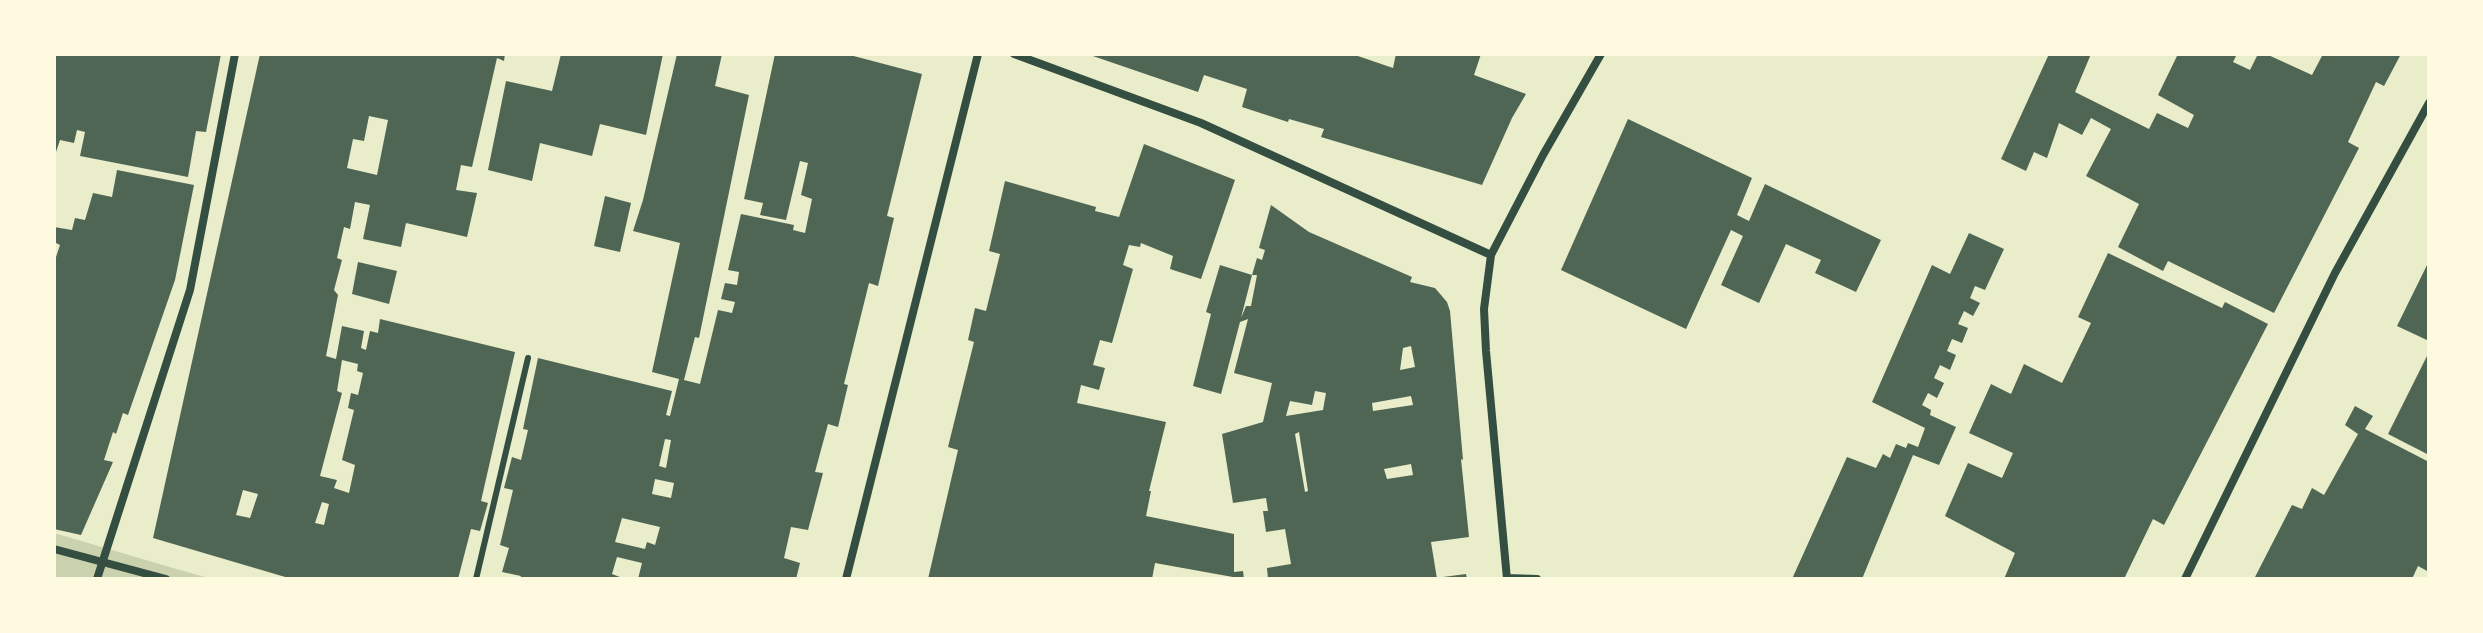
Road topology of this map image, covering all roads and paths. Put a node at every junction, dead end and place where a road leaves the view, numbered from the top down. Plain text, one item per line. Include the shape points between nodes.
1 (235, 54) edge
2 (978, 54) edge
3 (1014, 54) edge
4 (1601, 54) edge
5 (2429, 103) edge
6 (1491, 255) junction
7 (528, 358) dead end
8 (54, 549) edge
9 (103, 561) junction
10 (1507, 578) edge
11 (97, 579) edge
12 (166, 579) edge
13 (476, 579) edge
14 (846, 579) edge
15 (1537, 579) edge
16 (2185, 579) edge

1 - 9 street via 190,290
2 - 14 street
3 - 6 street via 1201,123
4 - 6 street
5 - 16 street via 2335,273
6 - 10 street via 1484,309 1486,351
7 - 13 lane
8 - 9 street
9 - 11 street
9 - 12 street
10 - 15 street

